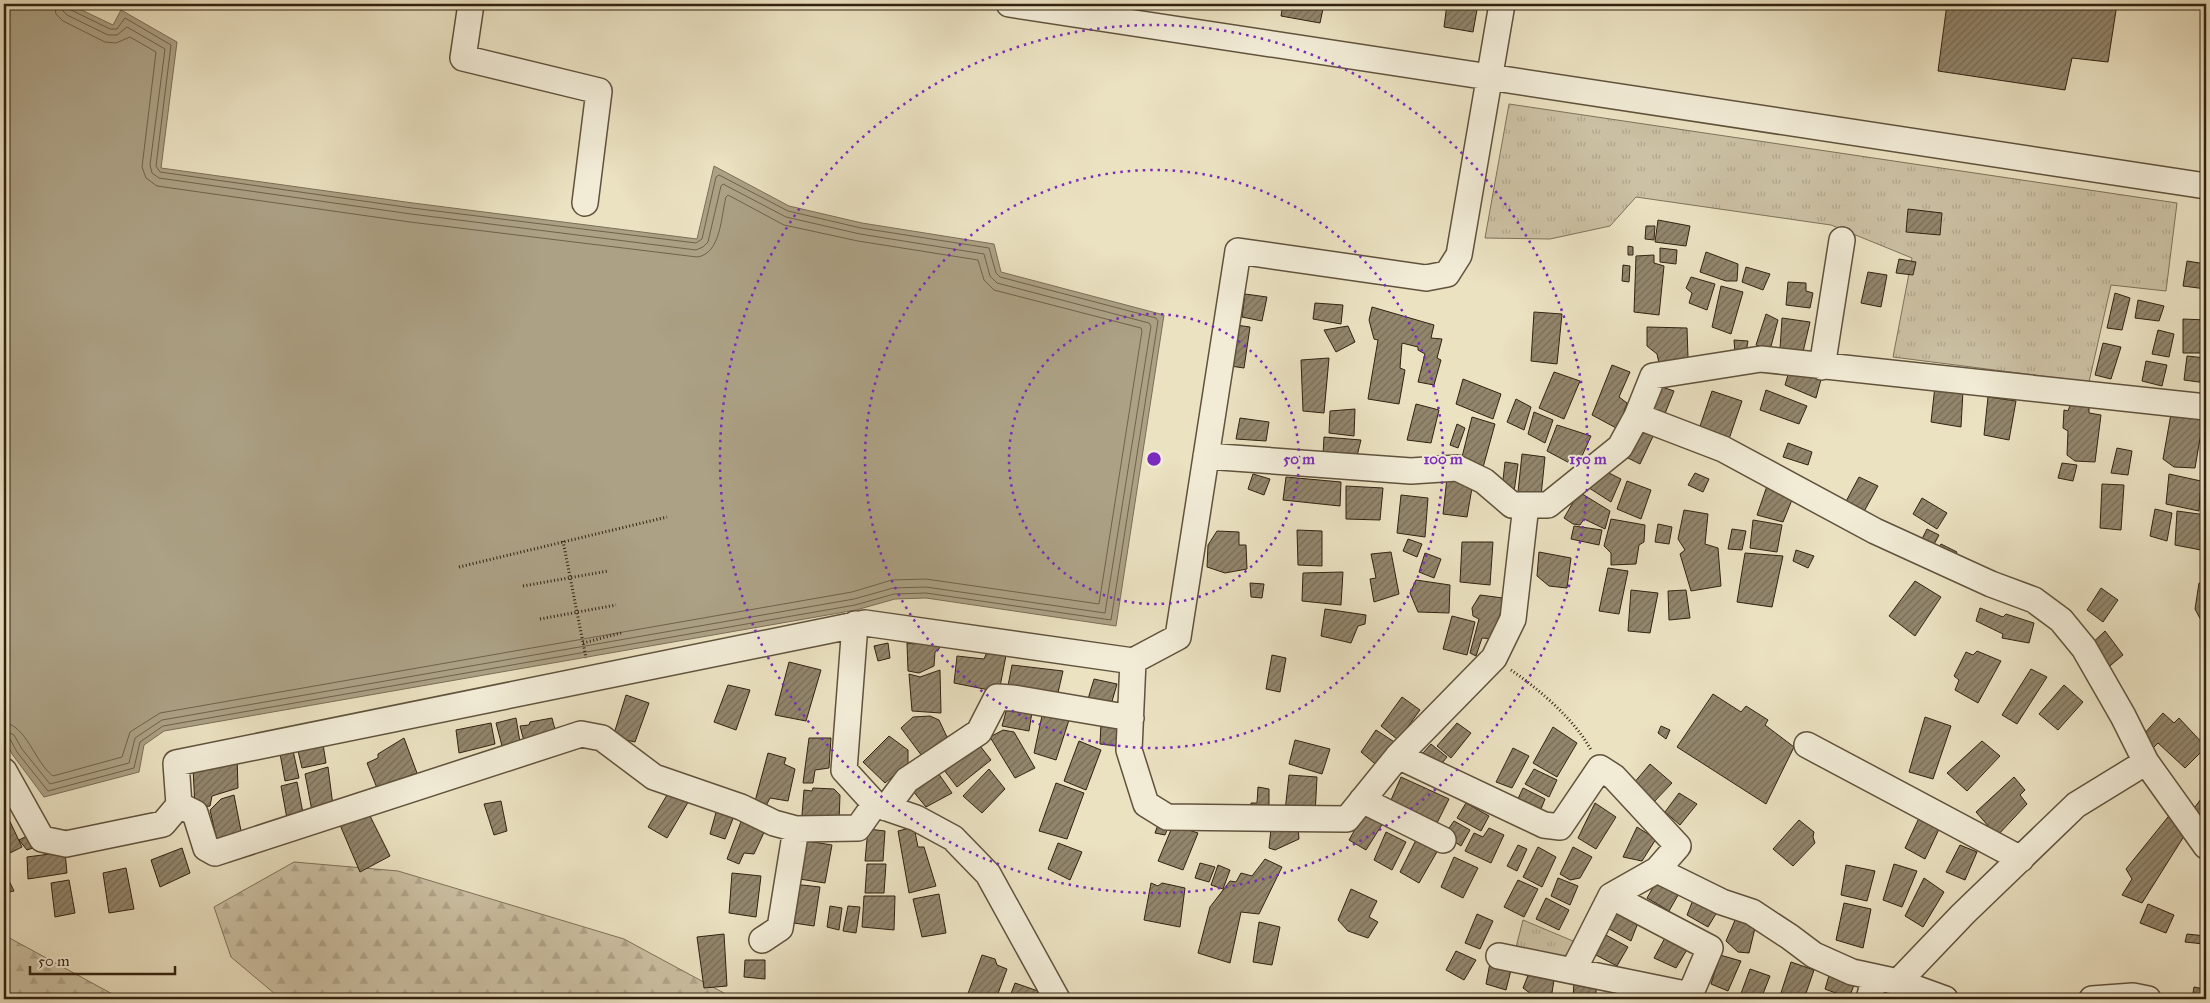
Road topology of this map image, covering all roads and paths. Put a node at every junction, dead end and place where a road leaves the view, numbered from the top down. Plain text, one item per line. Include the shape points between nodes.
1 (471, 4) edge
2 (1009, 4) edge
3 (1502, 4) edge
4 (1490, 77) junction
5 (2206, 186) edge
6 (584, 202) dead end
7 (1842, 240) dead end
8 (1822, 367) junction
9 (2206, 408) edge
10 (1637, 416) junction
11 (1206, 456) junction
12 (1526, 505) junction
13 (667, 517) dead end
14 (563, 541) junction
15 (459, 566) dead end
16 (608, 571) dead end
17 (571, 578) junction
18 (523, 586) dead end
19 (616, 605) dead end
20 (578, 612) junction
21 (540, 619) dead end
22 (855, 624) junction
23 (621, 633) dead end
24 (583, 643) junction
25 (1494, 658) junction
26 (1133, 661) junction
27 (589, 679) junction
28 (1131, 718) junction
29 (1807, 745) dead end
30 (1398, 756) junction
31 (2146, 762) junction
32 (1600, 768) junction
33 (4, 771) edge
34 (1362, 800) junction
35 (179, 805) junction
36 (881, 806) junction
37 (796, 829) junction
38 (1443, 840) dead end
39 (2206, 846) edge
40 (2021, 859) junction
41 (1657, 870) junction
42 (1611, 896) junction
43 (762, 940) dead end
44 (1499, 956) dead end
45 (1573, 971) junction
46 (1881, 986) edge
47 (1057, 999) edge
48 (1945, 999) edge
49 (2092, 999) edge
50 (2148, 999) edge

1 - 6 street via 463,58 599,91
2 - 4 street
3 - 4 street
4 - 5 street
4 - 11 street via 1459,254 1447,274 1426,278 1238,251
7 - 8 street
8 - 9 street
8 - 10 street via 1762,359 1653,376
10 - 12 street via 1620,447 1548,505
10 - 31 street via 1723,449 1875,531 2034,600 2062,620 2084,648
11 - 12 street via 1411,471 1457,468 1484,481 1512,505
11 - 26 street via 1178,637
12 - 25 street via 1513,619
13 - 14 path
14 - 15 path
14 - 17 path
16 - 17 path
17 - 18 path
17 - 20 path
19 - 20 path
20 - 21 path
20 - 24 path
22 - 26 street
22 - 27 street
22 - 36 street via 844,770
23 - 24 path
24 - 27 path
25 - 30 street
25 - 32 path via 1531,683 1583,734
26 - 28 street
27 - 35 street via 176,763
28 - 34 street via 1129,750 1146,804 1167,817 1347,818
28 - 36 street via 997,697 979,732 906,780
29 - 40 street
30 - 32 street via 1544,825 1560,827
30 - 34 street
31 - 39 street
31 - 40 street via 2076,805
32 - 41 street via 1614,777 1678,846
33 - 35 street via 42,838 66,844 162,824
34 - 38 street
35 - 37 street via 195,813 206,848 215,853 581,734 602,738 654,776
36 - 37 street via 858,828
36 - 47 street via 916,818 953,838 988,874
37 - 43 street via 780,928
40 - 46 street
41 - 42 street
41 - 46 street via 1722,902 1752,912 1814,955
42 - 45 street
42 - 45 street via 1710,948 1690,996
44 - 45 street
46 - 48 street
49 - 50 street via 2133,996

